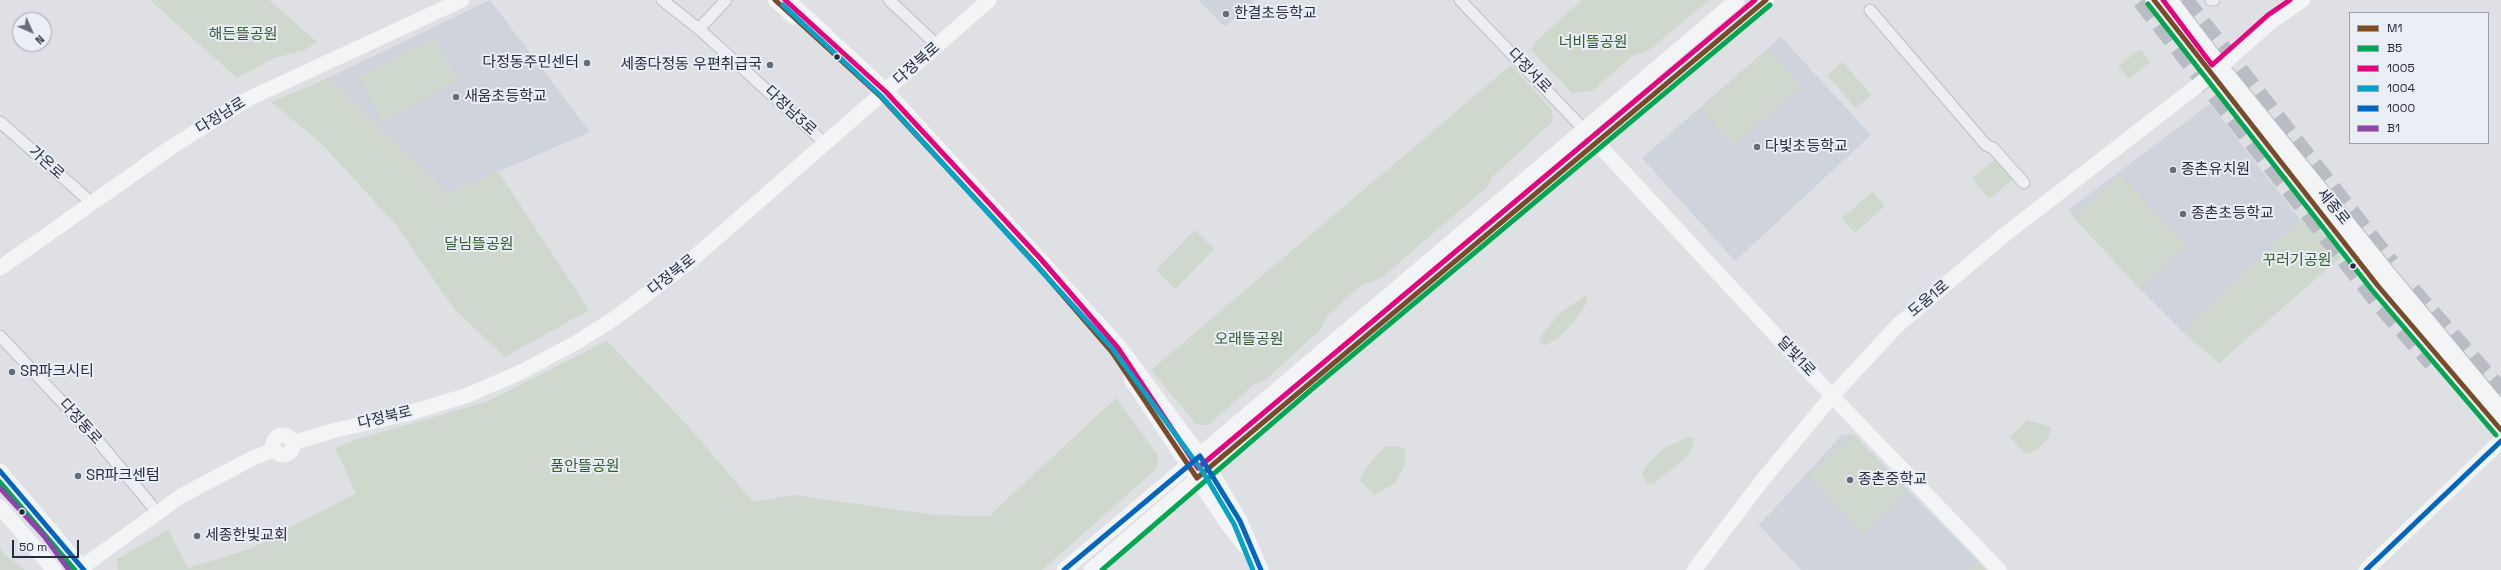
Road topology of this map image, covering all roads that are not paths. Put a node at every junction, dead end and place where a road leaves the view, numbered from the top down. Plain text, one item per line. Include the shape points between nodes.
1 (462, 0) edge
2 (662, 0) edge
3 (726, 0) edge
4 (774, 0) edge
5 (788, 0) edge
6 (889, 0) edge
7 (989, 0) edge
8 (1460, 0) edge
9 (1737, 0) edge
10 (1766, 0) edge
11 (2154, 0) edge
12 (2169, 0) edge
13 (2211, 0) edge
14 (2214, 0) edge
15 (2303, 0) edge
16 (1870, 10) dead end
17 (699, 29) junction
18 (938, 46) junction
19 (2216, 71) junction
20 (883, 94) junction
21 (0, 122) edge
22 (1584, 129) junction
23 (1596, 142) junction
24 (826, 144) junction
25 (2024, 183) dead end
26 (92, 204) junction
27 (0, 268) edge
28 (0, 336) edge
29 (1832, 396) junction
30 (2501, 411) edge
31 (2501, 430) edge
32 (2501, 441) edge
33 (1194, 461) junction
34 (1209, 468) junction
35 (0, 471) edge
36 (1197, 478) junction
37 (0, 508) edge
38 (157, 512) junction
39 (1258, 565) edge
40 (83, 568) edge
41 (54, 570) edge
42 (1064, 570) edge
43 (1091, 570) edge
44 (1694, 570) edge
45 (1999, 570) edge
46 (2366, 570) edge

1 - 26 street, 다정남로 via 248,99 173,146
2 - 17 street, 다정남3로
3 - 17 street
4 - 20 street
5 - 20 street
6 - 18 street
7 - 18 street, 다정북로
8 - 22 street, 다정서로
9 - 22 street
10 - 23 street
11 - 19 main road, 세종로
12 - 19 main road, 세종로
13 - 14 street
15 - 19 street, 도움1로 via 2273,20
16 - 25 street via 1986,145 1993,148
17 - 24 street, 다정남3로
18 - 20 street, 다정북로
19 - 29 street, 도움1로 via 2003,236 1898,325
19 - 30 main road, 세종로
19 - 31 main road, 세종로 via 2378,286
20 - 24 street, 다정북로
20 - 33 street via 1117,344
21 - 26 street, 가온로
22 - 23 street, 다정서로
22 - 33 street
23 - 29 street, 달빛1로
23 - 34 street
24 - 38 street, 다정북로 via 688,263 615,318 577,342 521,372 468,395 406,414 292,443 290,452 285,455 274,450 251,459
26 - 27 street, 다정남로
28 - 38 street, 다정동로 via 93,435
29 - 44 street, 도움1로 via 1761,482
29 - 45 street, 달빛1로
32 - 46 street
33 - 34 street
33 - 36 street
33 - 42 street
34 - 36 street
34 - 39 street via 1240,521
35 - 40 street
36 - 39 street
36 - 43 street
37 - 41 street
38 - 40 street

